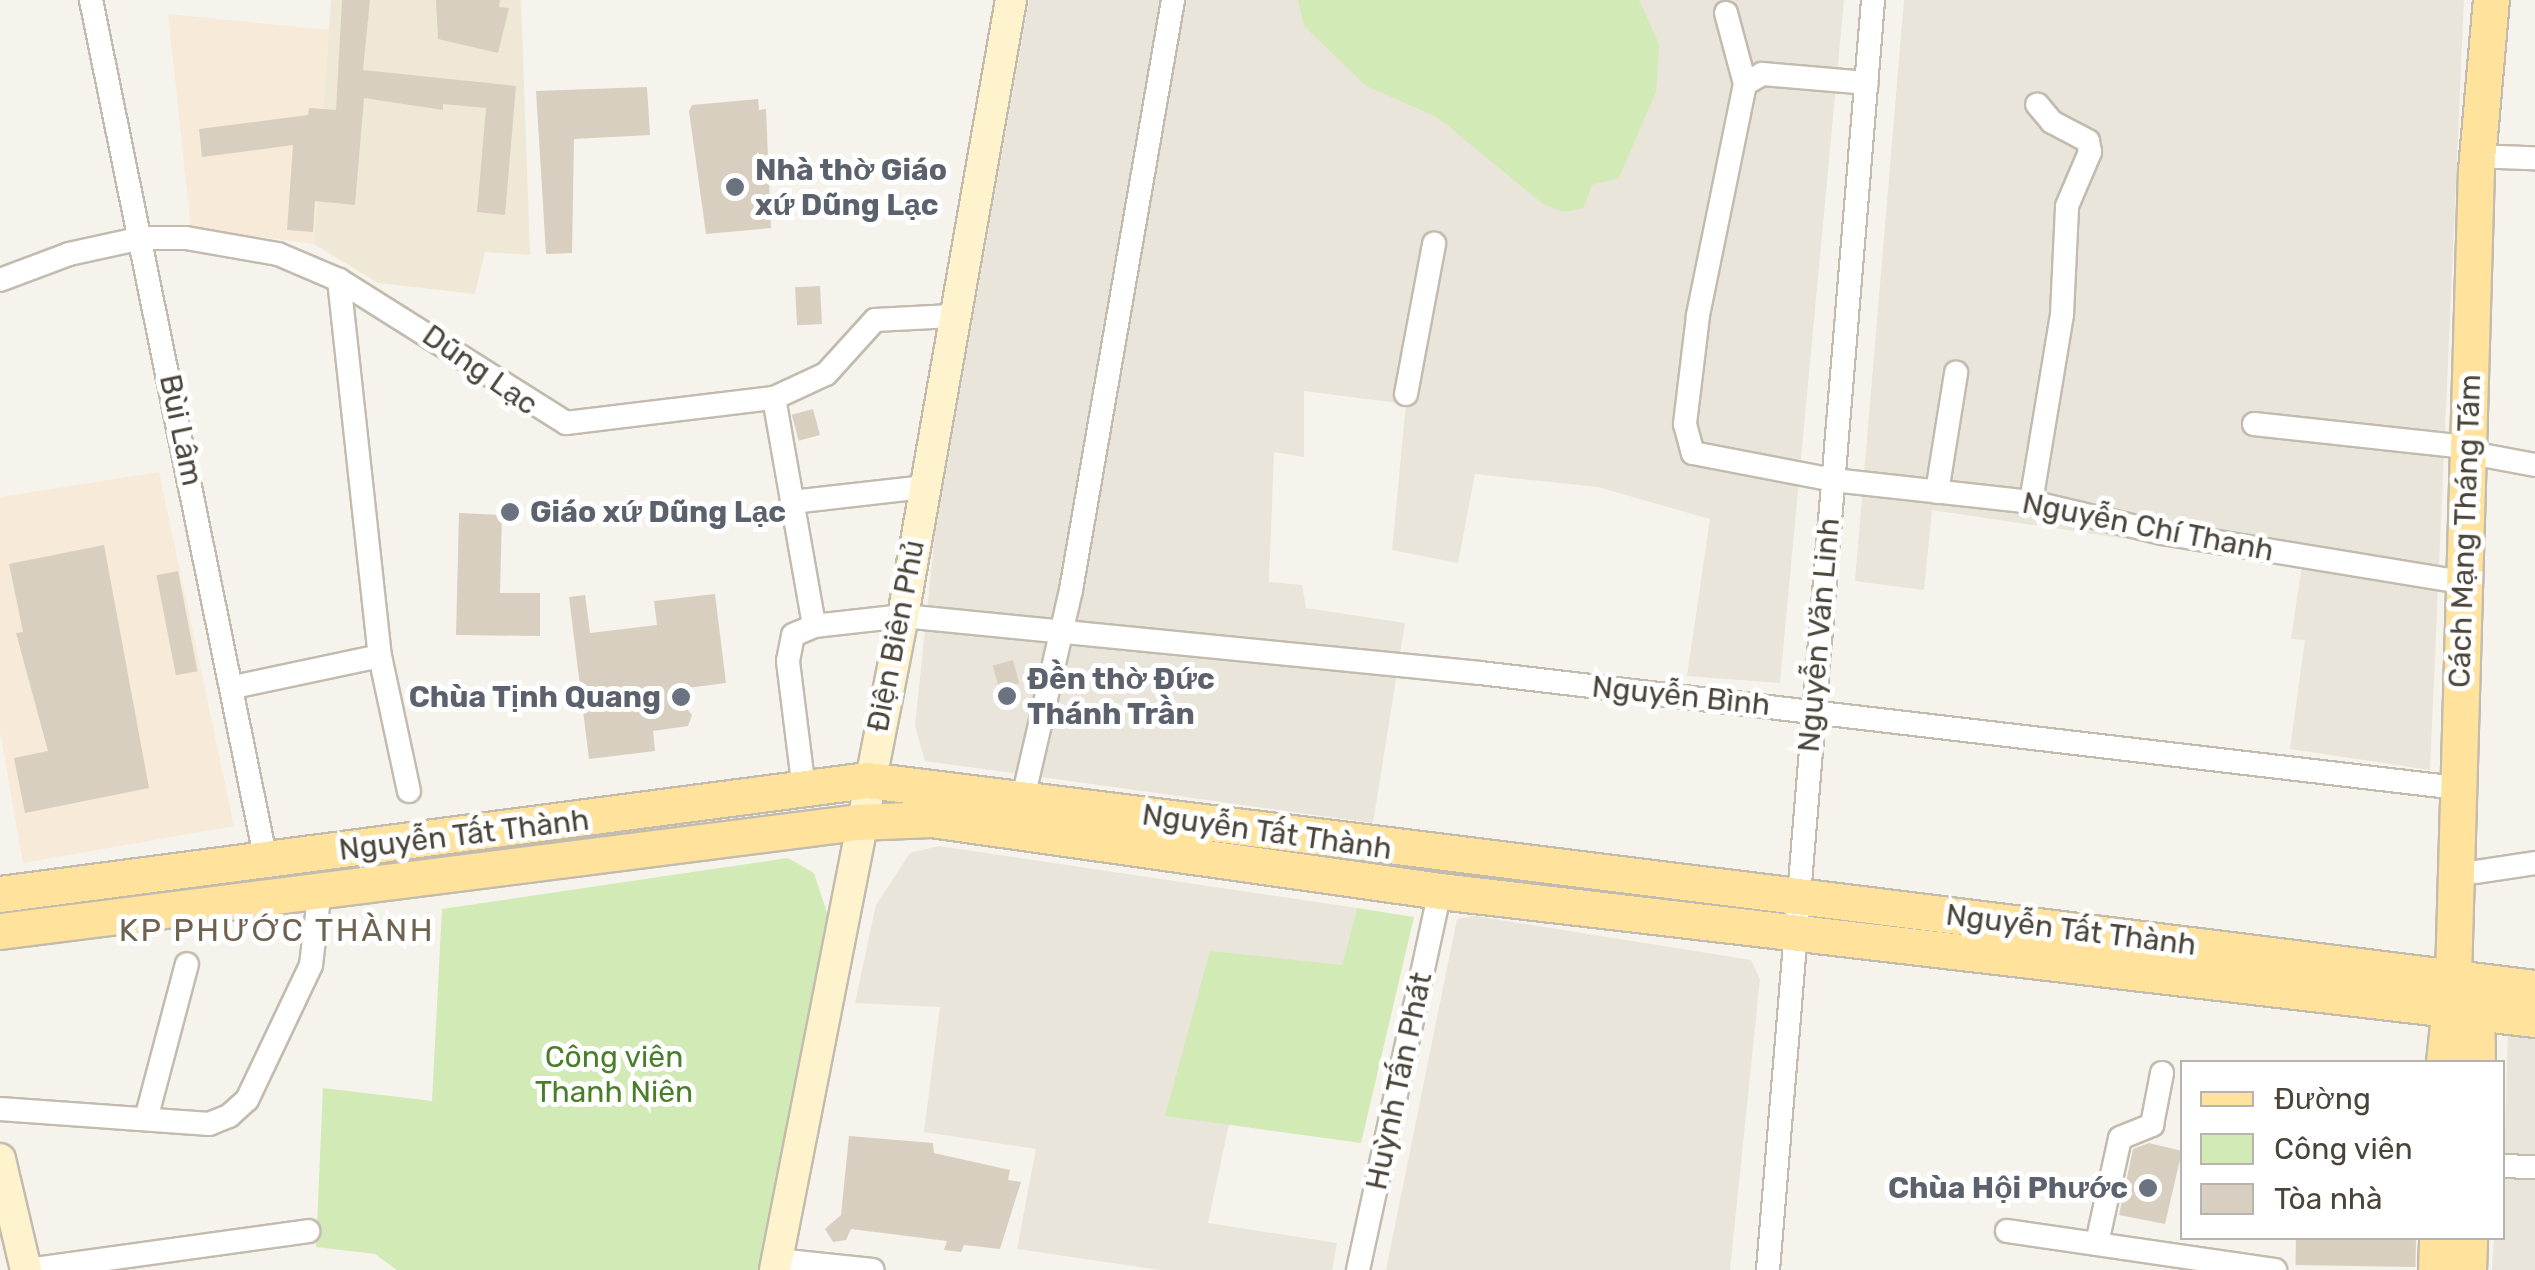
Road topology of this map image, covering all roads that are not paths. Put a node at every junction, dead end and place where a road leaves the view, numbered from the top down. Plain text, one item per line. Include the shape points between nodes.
1 (91, 0) edge
2 (1011, 0) edge
3 (1173, 0) edge
4 (1873, 0) edge
5 (2491, 0) edge
6 (2510, 0) edge
7 (1726, 13) dead end
8 (1867, 83) junction
9 (1745, 84) junction
10 (2036, 104) dead end
11 (2497, 157) junction
12 (2535, 158) edge
13 (142, 238) junction
14 (1434, 244) dead end
15 (0, 280) edge
16 (339, 280) junction
17 (952, 316) junction
18 (1956, 374) dead end
19 (1406, 394) dead end
20 (774, 398) junction
21 (2254, 424) dead end
22 (2477, 452) junction
23 (2535, 465) edge
24 (1833, 480) junction
25 (923, 487) junction
26 (1937, 492) junction
27 (792, 502) junction
28 (2031, 502) junction
29 (2462, 582) junction
30 (903, 616) junction
31 (814, 626) junction
32 (1062, 632) junction
33 (380, 656) junction
34 (234, 686) junction
35 (1813, 711) junction
36 (867, 780) junction
37 (2458, 788) junction
38 (410, 790) dead end
39 (804, 790) junction
40 (1022, 798) junction
41 (858, 822) junction
42 (266, 861) junction
43 (2535, 863) edge
44 (2476, 872) junction
45 (320, 890) junction
46 (1440, 892) junction
47 (0, 894) edge
48 (1795, 913) junction
49 (0, 931) edge
50 (187, 964) dead end
51 (2535, 988) edge
52 (2463, 996) junction
53 (2535, 1019) edge
54 (2445, 1060) edge
55 (2478, 1060) edge
56 (2162, 1074) dead end
57 (0, 1109) edge
58 (146, 1119) junction
59 (0, 1158) edge
60 (2505, 1166) edge
61 (2535, 1167) edge
62 (308, 1231) dead end
63 (2008, 1231) dead end
64 (2437, 1240) edge
65 (2470, 1240) edge
66 (2096, 1243) junction
67 (197, 1258) edge
68 (776, 1265) edge
69 (27, 1270) edge
70 (864, 1270) edge
71 (872, 1270) edge
72 (1358, 1270) edge
73 (1768, 1270) edge
74 (2275, 1270) edge
75 (2436, 1270) edge
76 (2468, 1270) edge

1 - 13 street, Bùi Lâm
2 - 17 street, Điện Biên Phủ
3 - 32 street
4 - 8 street, Nguyễn Văn Linh
5 - 22 main road, Cách Mạng Tháng Tám via 2476,170
6 - 11 main road, Cách Mạng Tháng Tám
7 - 9 street
8 - 9 street via 1762,74
8 - 24 street, Nguyễn Văn Linh
9 - 24 street, Nguyễn Chí Thanh via 1698,316 1686,439 1703,459
10 - 28 street via 2052,122 2088,141 2090,152 2067,206 2062,314
11 - 12 street
11 - 22 main road, Cách Mạng Tháng Tám
13 - 15 street, Dũng Lạc via 69,254
13 - 16 street, Dũng Lạc via 240,245
13 - 34 street, Bùi Lâm
14 - 19 street
16 - 20 street, Dũng Lạc via 566,423
16 - 33 street
17 - 20 street, Dũng Lạc via 876,320 826,374
17 - 25 street, Điện Biên Phủ
18 - 26 street
20 - 27 street
21 - 22 street
22 - 23 street
22 - 29 main road, Cách Mạng Tháng Tám
22 - 44 main road, Cách Mạng Tháng Tám
24 - 26 street, Nguyễn Chí Thanh
24 - 35 street, Nguyễn Văn Linh
25 - 27 street
25 - 30 street, Điện Biên Phủ
26 - 28 street, Nguyễn Chí Thanh
27 - 31 street
28 - 29 street, Nguyễn Chí Thanh via 2162,533
29 - 37 main road, Cách Mạng Tháng Tám
30 - 31 street, Nguyễn Bình
30 - 32 street, Nguyễn Bình
30 - 36 street, Điện Biên Phủ
31 - 39 street via 793,635 788,649
32 - 35 street, Nguyễn Bình
32 - 40 street
33 - 34 street
33 - 38 street
34 - 42 street, Bùi Lâm
35 - 37 street, Nguyễn Bình
35 - 48 street, Nguyễn Văn Linh
36 - 39 main road, Nguyễn Tất Thành
36 - 40 main road, Nguyễn Tất Thành
36 - 41 street, Điện Biên Phủ
37 - 52 main road, Cách Mạng Tháng Tám
39 - 42 main road, Nguyễn Tất Thành
40 - 48 main road, Nguyễn Tất Thành
41 - 45 main road, Nguyễn Tất Thành
41 - 46 main road, Nguyễn Tất Thành via 932,818
41 - 68 street, Điện Biên Phủ
42 - 47 main road, Nguyễn Tất Thành
43 - 44 street
44 - 52 main road, Cách Mạng Tháng Tám
45 - 49 main road, Nguyễn Tất Thành
45 - 58 street via 311,965 247,1100 219,1122
46 - 48 main road, Nguyễn Tất Thành
46 - 72 street, Huỳnh Tấn Phát
48 - 52 main road, Nguyễn Tất Thành
48 - 73 street, Nguyễn Văn Linh
50 - 58 street
51 - 52 main road, Nguyễn Tất Thành
52 - 53 main road, Nguyễn Tất Thành
52 - 54 main road, Cách Mạng Tháng Tám
52 - 55 main road, Cách Mạng Tháng Tám
56 - 66 street via 2152,1125 2120,1138
57 - 58 street
59 - 69 street
60 - 61 street
62 - 67 street
63 - 66 street
64 - 75 main road
65 - 76 main road
66 - 74 street
67 - 69 street
68 - 70 street
70 - 71 street

